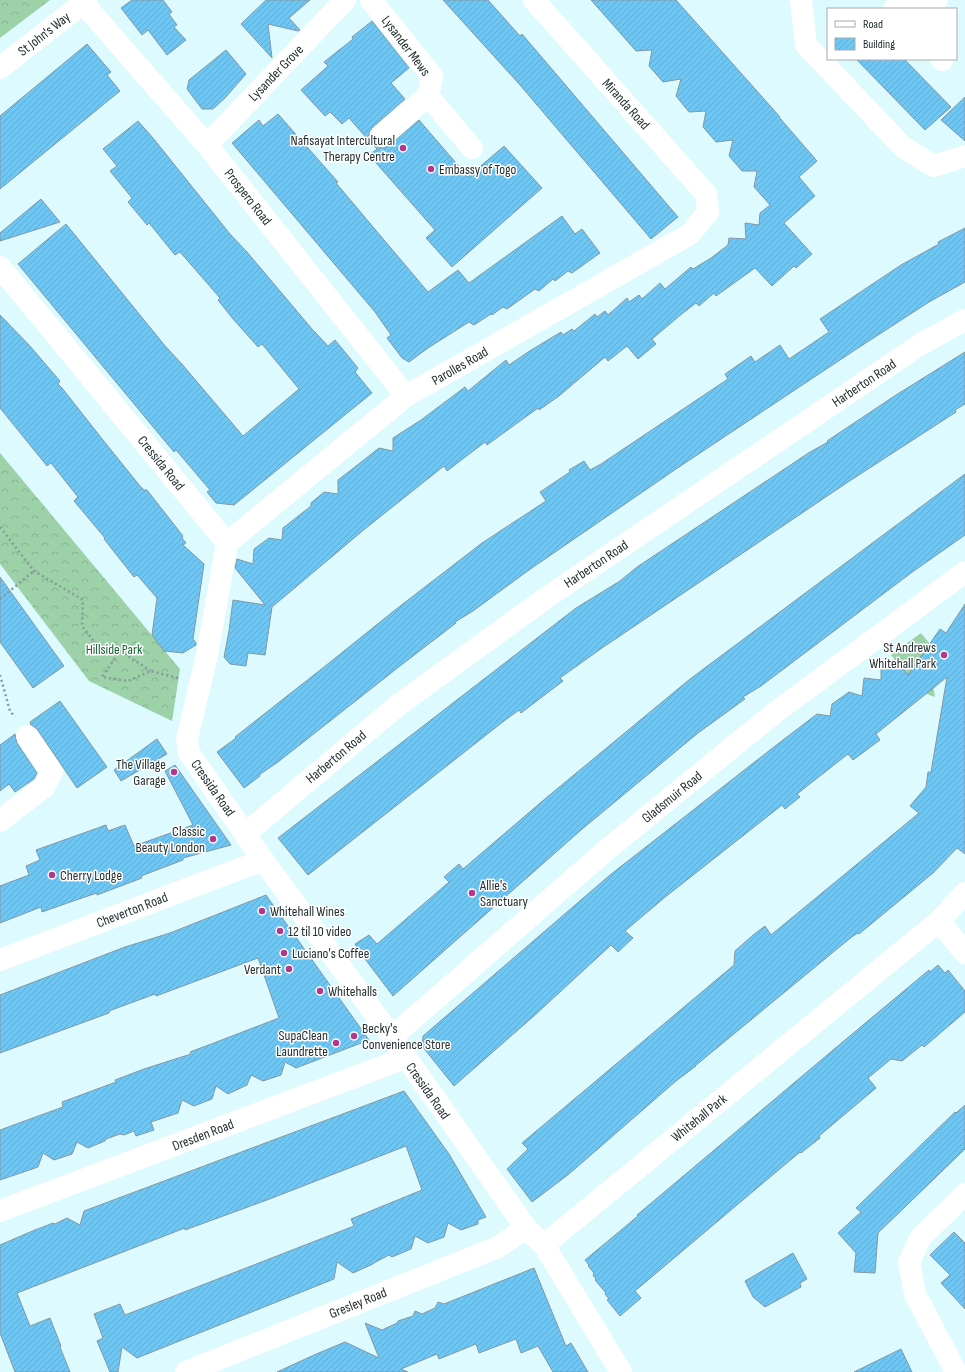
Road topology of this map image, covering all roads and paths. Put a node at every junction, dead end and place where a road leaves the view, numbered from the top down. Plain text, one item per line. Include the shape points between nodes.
1 (346, 0) edge
2 (370, 0) edge
3 (534, 0) edge
4 (801, 0) edge
5 (937, 0) edge
6 (85, 2) edge
7 (899, 8) edge
8 (0, 68) edge
9 (428, 96) junction
10 (381, 136) dead end
11 (207, 145) junction
12 (472, 148) dead end
13 (965, 156) edge
14 (708, 212) joint
15 (0, 267) edge
16 (965, 320) edge
17 (406, 396) junction
18 (0, 527) edge
19 (226, 543) junction
20 (34, 571) junction
21 (965, 572) edge
22 (0, 599) edge
23 (120, 651) junction
24 (152, 671) junction
25 (0, 676) edge
26 (200, 684) junction
27 (10, 711) dead end
28 (27, 736) dead end
29 (0, 821) edge
30 (245, 834) junction
31 (263, 860) junction
32 (965, 892) edge
33 (939, 921) junction
34 (965, 953) edge
35 (0, 960) edge
36 (392, 1037) junction
37 (405, 1058) junction
38 (965, 1194) edge
39 (0, 1211) edge
40 (526, 1228) junction
41 (544, 1245) junction
42 (186, 1372) edge
43 (621, 1372) edge
44 (956, 1372) edge

1 - 11 street, Lysander Grove
2 - 9 street, Lysander Mews via 432,76
3 - 14 street, Miranda Road via 706,194
4 - 13 street via 806,44 903,147 934,166
5 - 7 street
6 - 8 street, St John's Way
6 - 11 street, Prospero Road
9 - 10 street, Lysander Mews
9 - 12 street, Lysander Mews
11 - 17 street, Prospero Road
14 - 17 street, Parolles Road via 690,234
15 - 19 street, Cressida Road
16 - 30 street, Harberton Road via 921,344 543,600 397,706
17 - 19 street, Parolles Road
18 - 20 path
19 - 26 street, Cressida Road
20 - 22 path
20 - 23 path via 83,600 82,626 95,643
21 - 36 street, Gladsmuir Road via 774,714 604,852
23 - 24 path
23 - 24 path via 102,677 128,681
24 - 26 path
25 - 27 path
26 - 30 street, Cressida Road via 187,739 189,753
28 - 29 street via 52,772 44,787
30 - 31 street, Cressida Road
31 - 35 street, Cheverton Road
31 - 36 street, Cressida Road
32 - 33 street, Whitehall Park
33 - 34 street
33 - 41 street, Whitehall Park
36 - 37 street, Cressida Road
37 - 39 street, Dresden Road
37 - 40 street, Cressida Road
38 - 44 street via 921,1236 909,1262 915,1294
40 - 41 street, Cressida Road
40 - 42 street, Gresley Road via 498,1247
41 - 43 street

